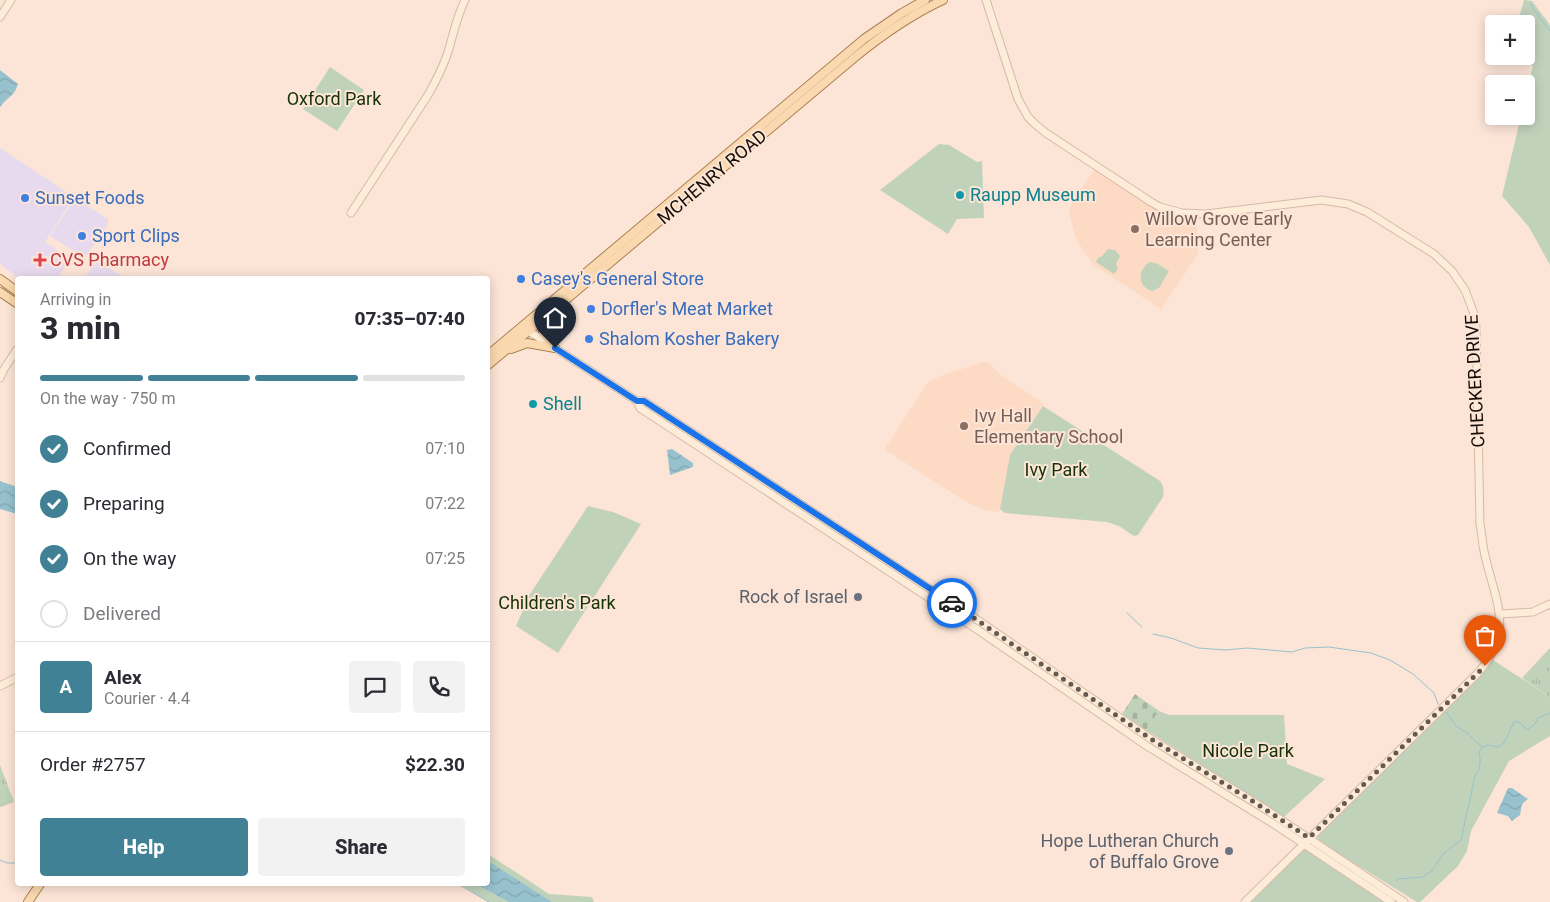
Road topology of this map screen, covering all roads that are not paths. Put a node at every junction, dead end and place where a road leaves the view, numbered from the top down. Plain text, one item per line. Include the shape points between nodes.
1 (11, 0) edge
2 (466, 0) edge
3 (925, 0) edge
4 (943, 0) edge
5 (986, 0) edge
6 (0, 17) edge
7 (351, 212) dead end
8 (0, 280) edge
9 (15, 290) edge
10 (0, 292) edge
11 (15, 302) edge
12 (545, 318) junction
13 (522, 326) junction
14 (529, 331) junction
15 (555, 348) junction
16 (504, 351) junction
17 (15, 352) edge
18 (490, 353) edge
19 (490, 363) edge
20 (0, 378) edge
21 (637, 401) junction
22 (905, 582) junction
23 (932, 590) junction
24 (1550, 604) edge
25 (1501, 614) junction
26 (15, 678) edge
27 (0, 686) edge
28 (1307, 841) junction
29 (39, 886) edge
30 (1394, 899) edge
31 (28, 902) edge
32 (1245, 902) edge
33 (1404, 902) edge

1 - 6 main road
2 - 7 main road via 428,95
3 - 13 main road, MCHENRY ROAD via 864,39
4 - 12 main road, MCHENRY ROAD via 877,40
5 - 25 main road, CHECKER DRIVE via 1018,98 1028,117 1046,133 1151,202 1190,214 1321,200 1348,204 1367,212 1434,254 1452,270 1468,297 1476,327 1480,524
8 - 9 main road
10 - 11 main road
12 - 14 main road, MCHENRY ROAD
12 - 15 main road via 543,332
13 - 14 main road
13 - 18 main road, MCHENRY ROAD
14 - 15 main road
14 - 16 main road, MCHENRY ROAD
15 - 16 main road via 527,344
15 - 21 main road
16 - 19 main road, MCHENRY ROAD
17 - 20 main road
21 - 22 main road via 640,408
21 - 23 main road via 644,401
22 - 23 main road
22 - 28 main road via 1147,746
23 - 28 main road via 1151,739 1265,809
24 - 25 main road via 1532,612
25 - 28 main road via 1497,644 1485,666
26 - 27 main road
28 - 30 main road
28 - 32 main road
29 - 31 main road
30 - 33 main road

